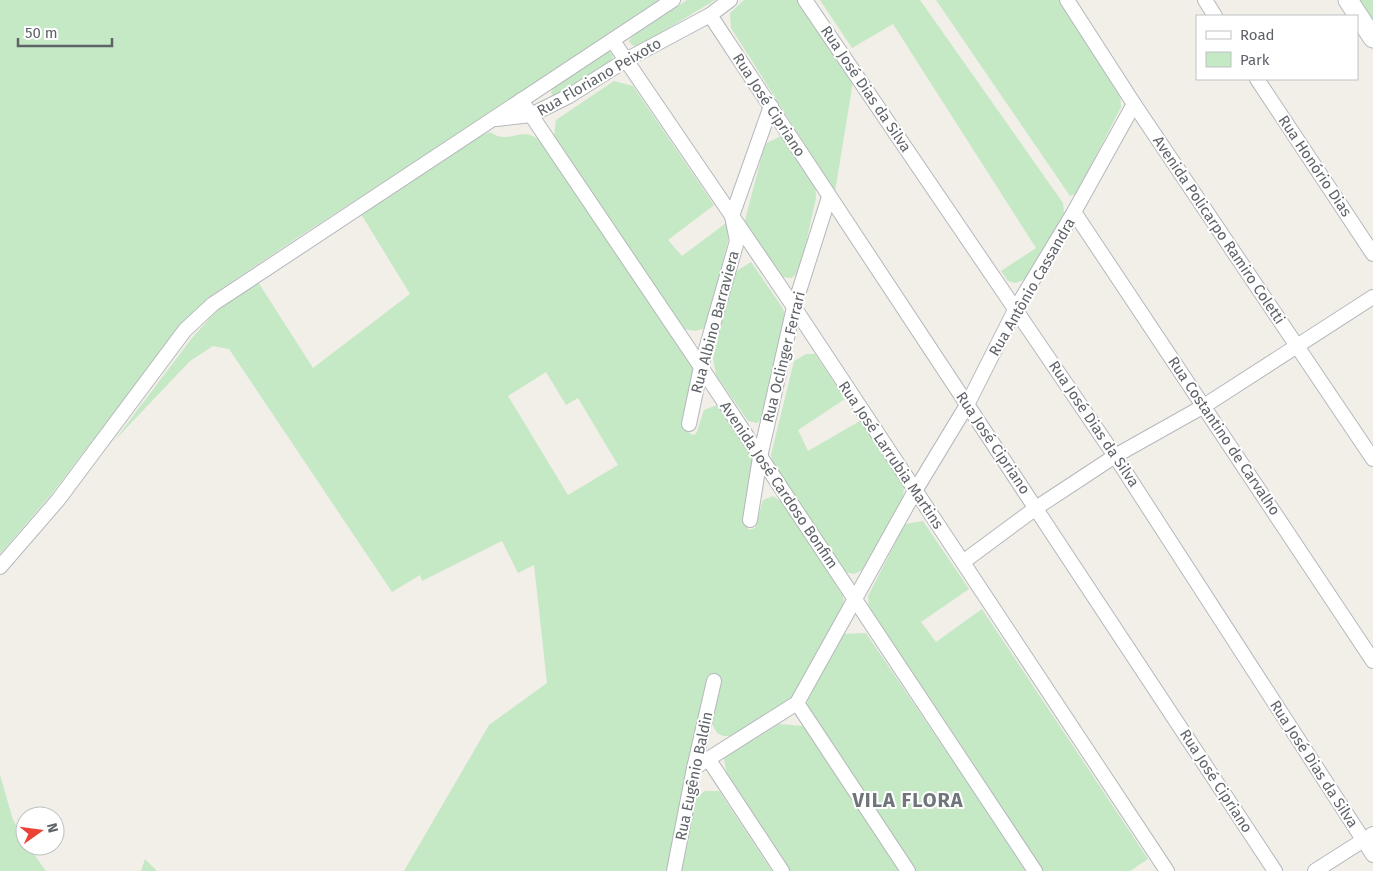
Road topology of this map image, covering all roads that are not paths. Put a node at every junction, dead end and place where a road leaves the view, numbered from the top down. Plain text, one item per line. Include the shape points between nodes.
1 (674, 0) edge
2 (730, 0) edge
3 (805, 0) edge
4 (1067, 0) edge
5 (1205, 0) edge
6 (1349, 1) edge
7 (710, 15) junction
8 (1214, 15) edge
9 (1373, 38) edge
10 (613, 41) junction
11 (626, 60) junction
12 (1258, 80) edge
13 (521, 100) junction
14 (1134, 104) junction
15 (771, 106) junction
16 (531, 115) junction
17 (493, 120) junction
18 (829, 197) junction
19 (1074, 212) junction
20 (732, 216) junction
21 (1373, 254) edge
22 (1373, 297) edge
23 (794, 307) junction
24 (1016, 308) junction
25 (1298, 346) junction
26 (701, 367) junction
27 (967, 405) junction
28 (1204, 406) junction
29 (689, 424) dead end
30 (760, 456) junction
31 (1115, 456) junction
32 (1373, 459) edge
33 (915, 491) junction
34 (1036, 508) junction
35 (750, 520) dead end
36 (963, 562) junction
37 (0, 567) edge
38 (855, 599) junction
39 (1373, 661) edge
40 (714, 681) dead end
41 (797, 703) junction
42 (709, 760) junction
43 (694, 768) junction
44 (1368, 837) edge
45 (1373, 855) edge
46 (674, 871) edge
47 (782, 871) edge
48 (908, 871) edge
49 (1035, 871) edge
50 (1167, 871) edge
51 (1275, 871) edge
52 (1315, 871) edge

1 - 10 street, Rua Floriano Peixoto
2 - 7 street, Rua Floriano Peixoto
3 - 24 street, Rua José Dias da Silva
4 - 14 street, Avenida Policarpo Ramiro Coletti
5 - 8 street
6 - 9 street
7 - 11 street, Rua Floriano Peixoto
7 - 15 street, Rua José Cipriano
10 - 11 street, Rua José Larrubia Martins
10 - 13 street, Rua Floriano Peixoto
11 - 16 street, Rua Floriano Peixoto via 569,96
11 - 20 street, Rua José Larrubia Martins
12 - 21 street, Rua Honório Dias
13 - 16 street, Avenida José Cardoso Bonfim
13 - 17 street, Rua Floriano Peixoto
14 - 19 street, Rua Antônio Cassandra
14 - 25 street, Avenida Policarpo Ramiro Coletti
15 - 18 street, Rua José Cipriano
15 - 20 street
16 - 17 street, Rua Floriano Peixoto
16 - 26 street, Avenida José Cardoso Bonfim
17 - 37 street via 213,304 185,330 58,500
18 - 23 street, Rua Oclinger Ferrari
18 - 27 street, Rua José Cipriano
19 - 24 street, Rua Antônio Cassandra
19 - 28 street, Rua Costantino de Carvalho
20 - 23 street, Rua José Larrubia Martins
20 - 26 street, Rua Albino Barraviera via 737,241
22 - 25 street
23 - 30 street, Rua Oclinger Ferrari
23 - 33 street, Rua José Larrubia Martins
24 - 27 street, Rua Antônio Cassandra
24 - 31 street, Rua José Dias da Silva
25 - 28 street
25 - 32 street, Avenida Policarpo Ramiro Coletti
26 - 29 street, Rua Albino Barraviera
26 - 30 street, Avenida José Cardoso Bonfim
27 - 33 street, Rua Antônio Cassandra
27 - 34 street, Rua José Cipriano
28 - 31 street
28 - 39 street, Rua Costantino de Carvalho
30 - 35 street, Rua Oclinger Ferrari
30 - 38 street, Avenida José Cardoso Bonfim
31 - 34 street
31 - 44 street, Rua José Dias da Silva
33 - 36 street, Rua José Larrubia Martins
33 - 38 street, Rua Antônio Cassandra
34 - 36 street
34 - 51 street, Rua José Cipriano
36 - 50 street, Rua José Larrubia Martins
38 - 41 street, Rua Antônio Cassandra
38 - 49 street, Avenida José Cardoso Bonfim
40 - 43 street, Rua Eugênio Baldin
41 - 42 street
41 - 48 street
42 - 43 street
42 - 47 street
43 - 46 street, Rua Eugênio Baldin
44 - 45 street, Rua José Dias da Silva
44 - 52 street

